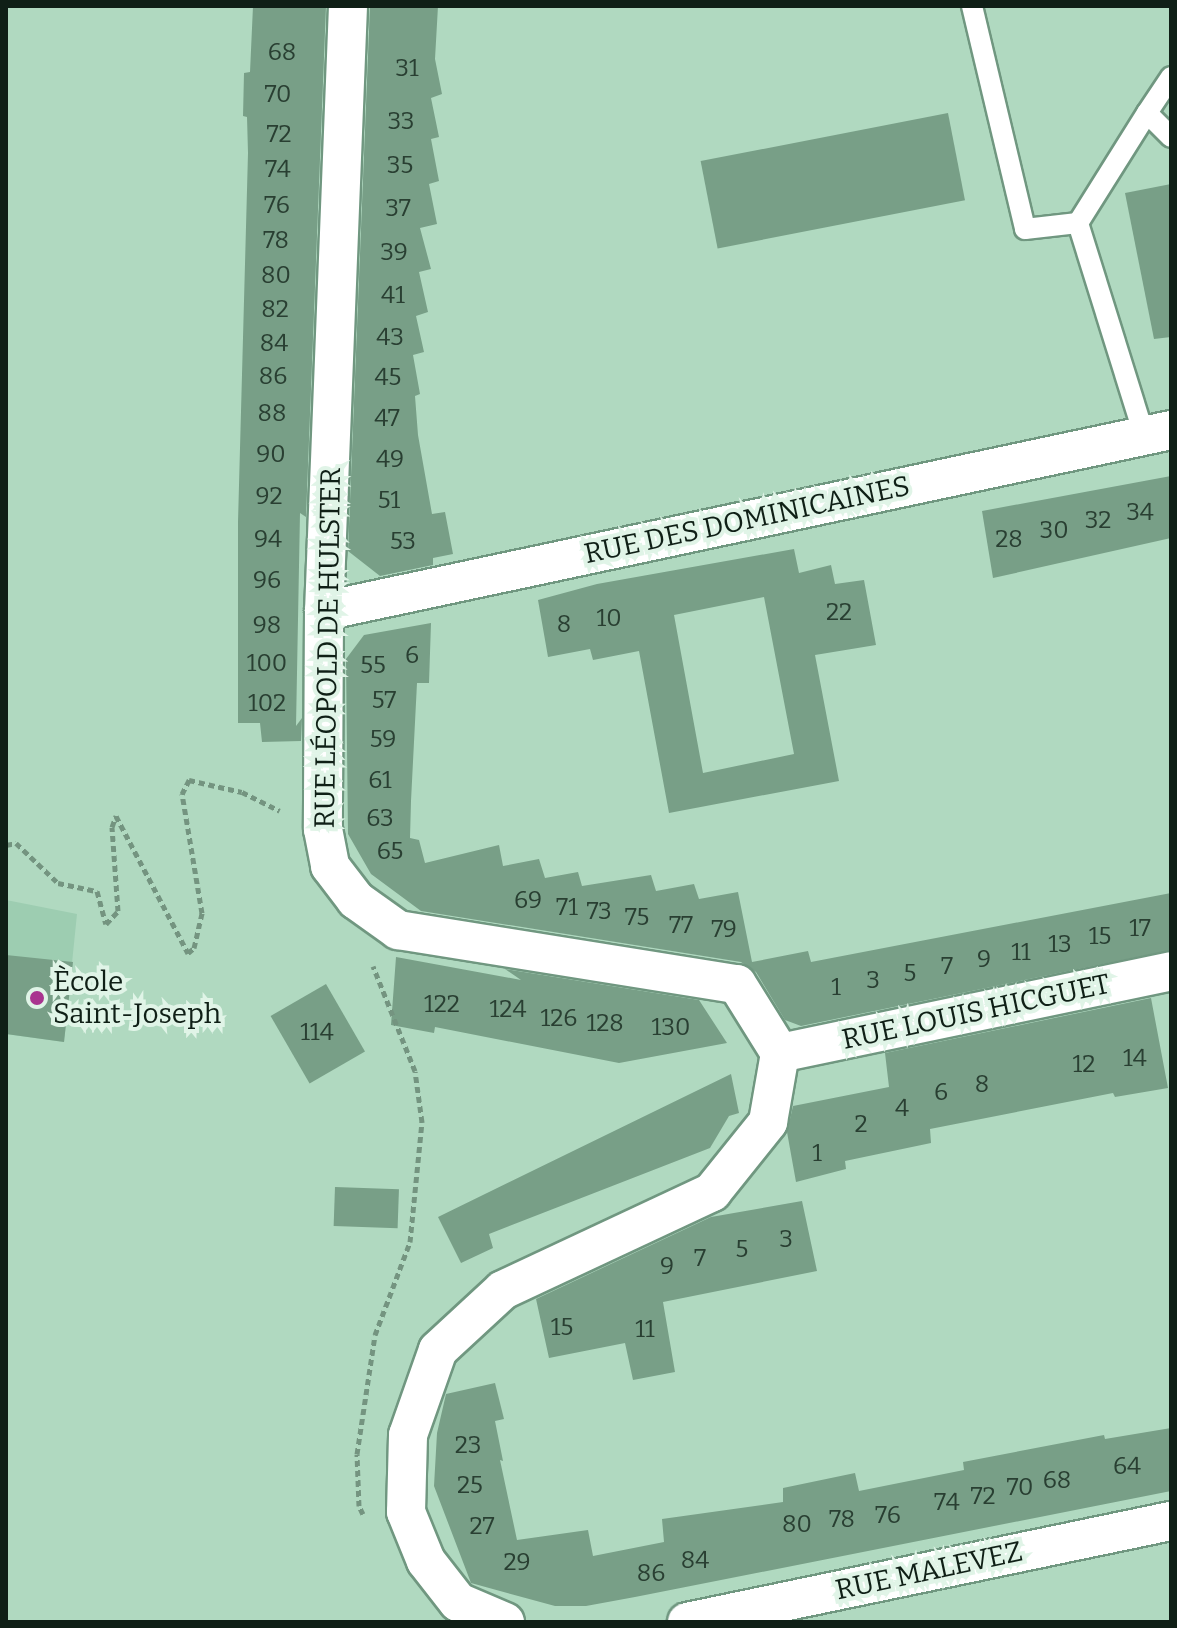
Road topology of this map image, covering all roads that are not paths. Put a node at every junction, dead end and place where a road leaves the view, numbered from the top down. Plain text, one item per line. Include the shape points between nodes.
1 (348, 6) edge
2 (972, 6) edge
3 (1171, 77) edge
4 (1147, 113) junction
5 (1171, 137) edge
6 (1078, 223) junction
7 (1158, 432) edge
8 (324, 611) junction
9 (1171, 971) edge
10 (780, 1053) junction
11 (1171, 1521) edge
12 (477, 1617) edge
13 (687, 1622) edge

1 - 8 street, RUE LÉOPOLD DE HULSTER
2 - 6 lane via 1025,229
3 - 4 lane
4 - 5 lane
4 - 6 lane
6 - 7 lane
7 - 8 street, RUE DES DOMINICAINES
8 - 10 street, RUE LÉOPOLD DE HULSTER via 323,829 330,866 356,900 398,930 737,984
9 - 10 street, RUE LOUIS HICGUET
10 - 12 street via 768,1122 712,1192 503,1290 438,1350 408,1435 406,1512 426,1561
11 - 13 street, RUE MALEVEZ

